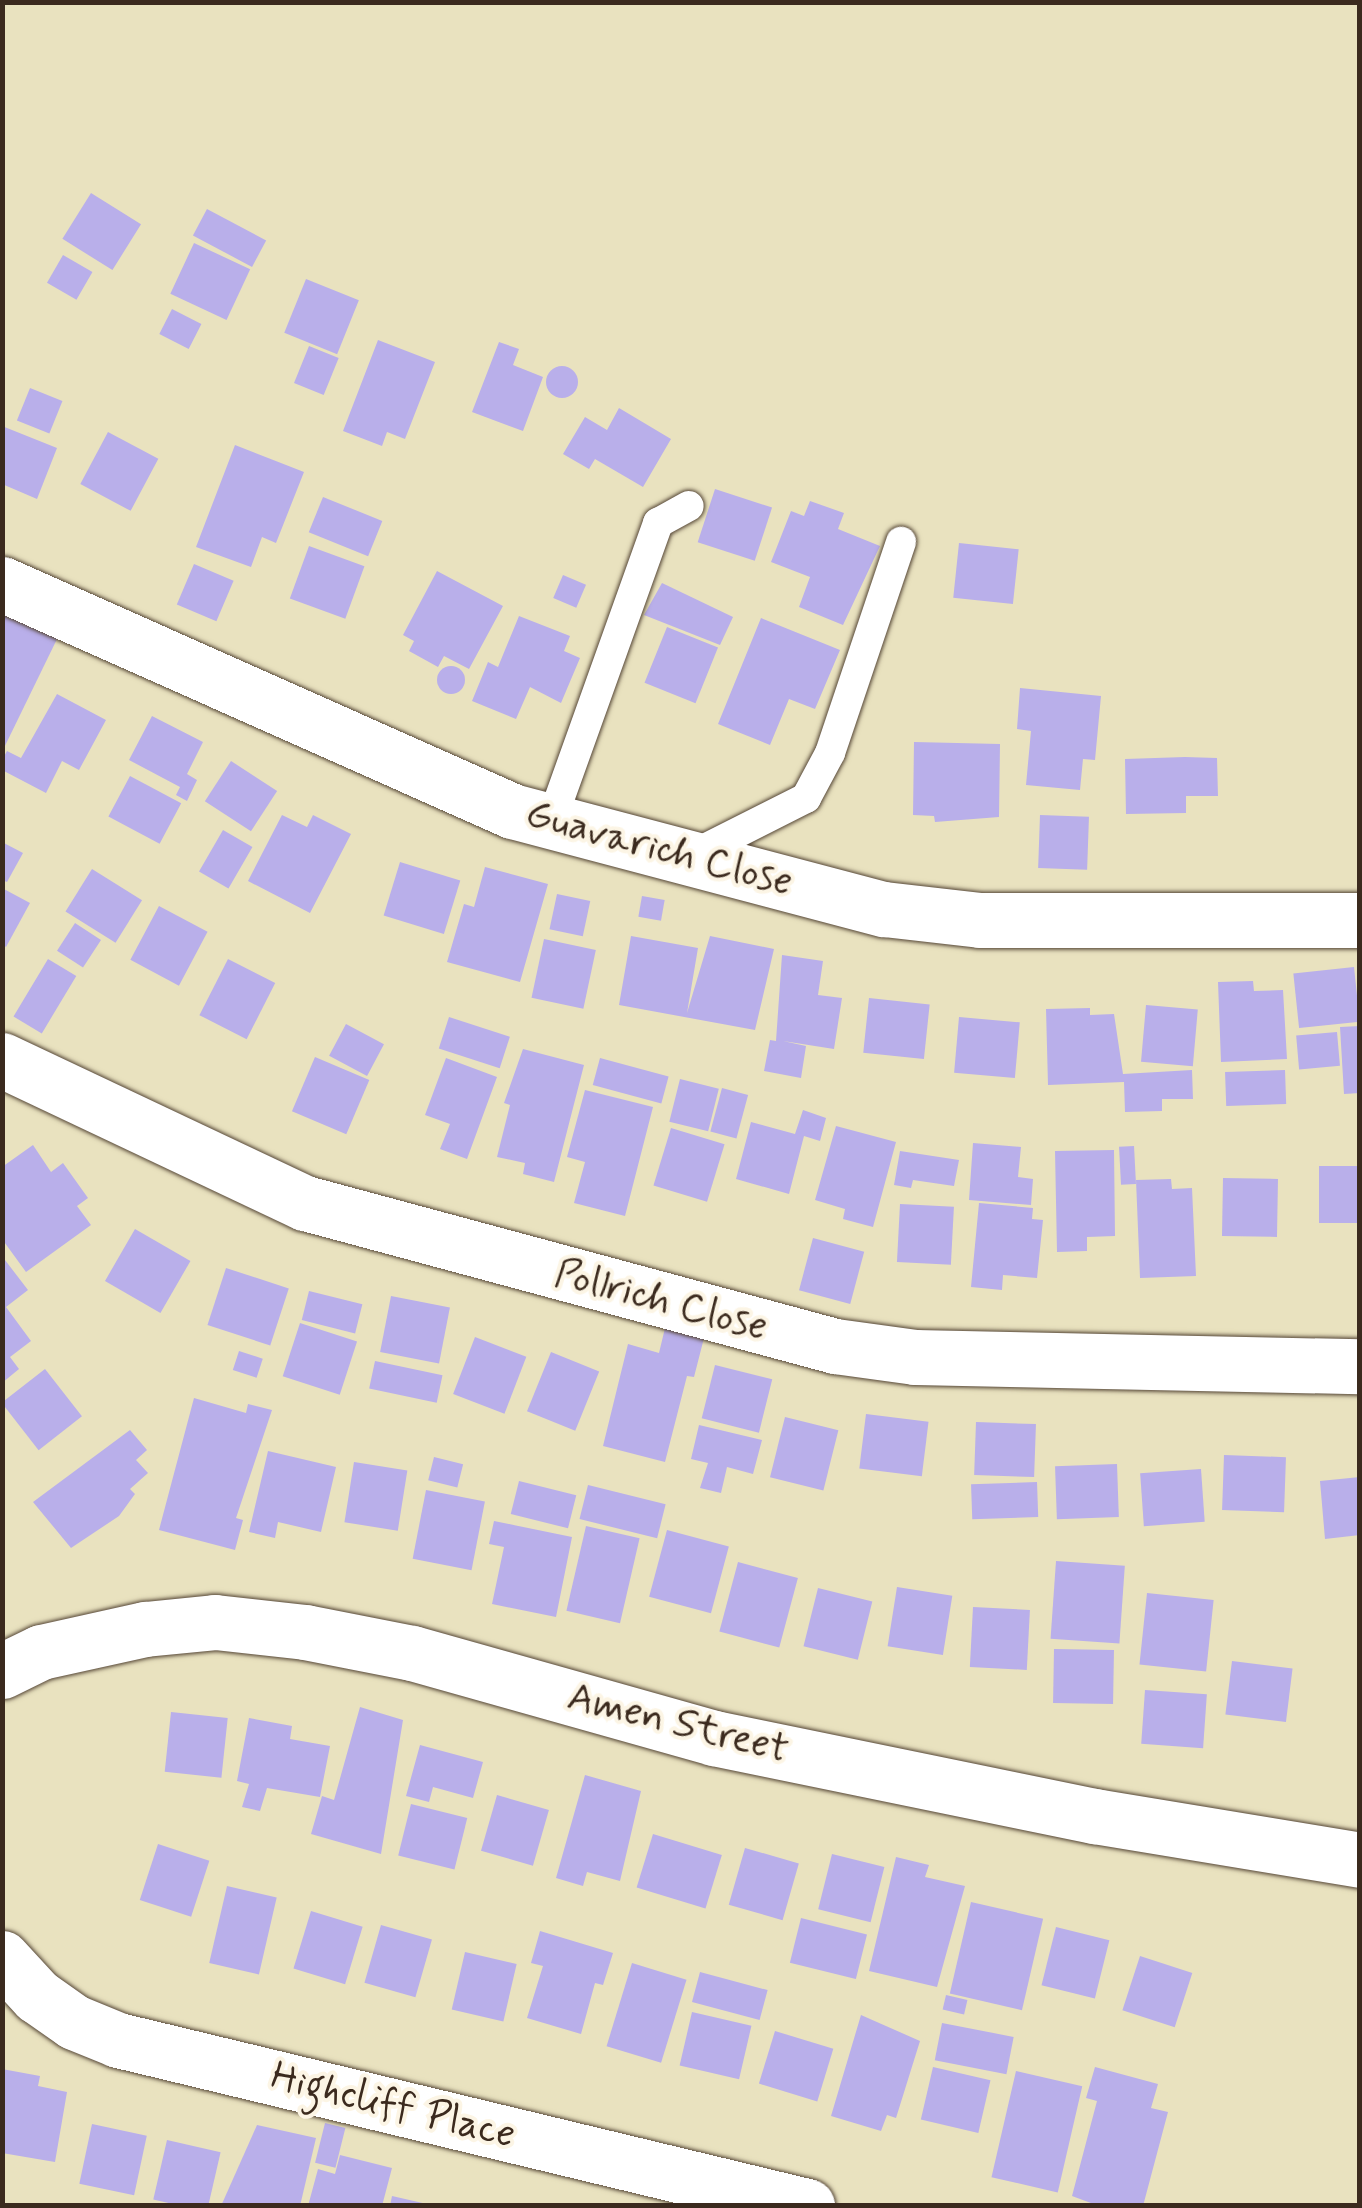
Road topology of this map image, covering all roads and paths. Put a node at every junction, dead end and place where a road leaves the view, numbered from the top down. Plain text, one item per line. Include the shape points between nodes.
1 (689, 506) dead end
2 (900, 542) dead end
3 (2, 584) edge
4 (551, 822) junction
5 (688, 858) junction
6 (1360, 920) edge
7 (2, 1060) edge
8 (1360, 1366) edge
9 (2, 1671) edge
10 (1360, 1860) edge
11 (2, 1958) edge
12 (807, 2206) edge

1 - 4 lane via 658,523
2 - 5 lane via 830,754 806,798
3 - 4 street, Guavarich Close via 404,768
4 - 5 street, Guavarich Close
5 - 6 street, Guavarich Close via 884,910 980,920
7 - 8 street, Pollrich Close via 305,1203 835,1346 915,1357
9 - 10 street, Amen Street via 41,1652 145,1628 215,1622 305,1632 412,1653 714,1738 1095,1816
11 - 12 street, Highcliff Place via 37,1996 74,2022 118,2040

